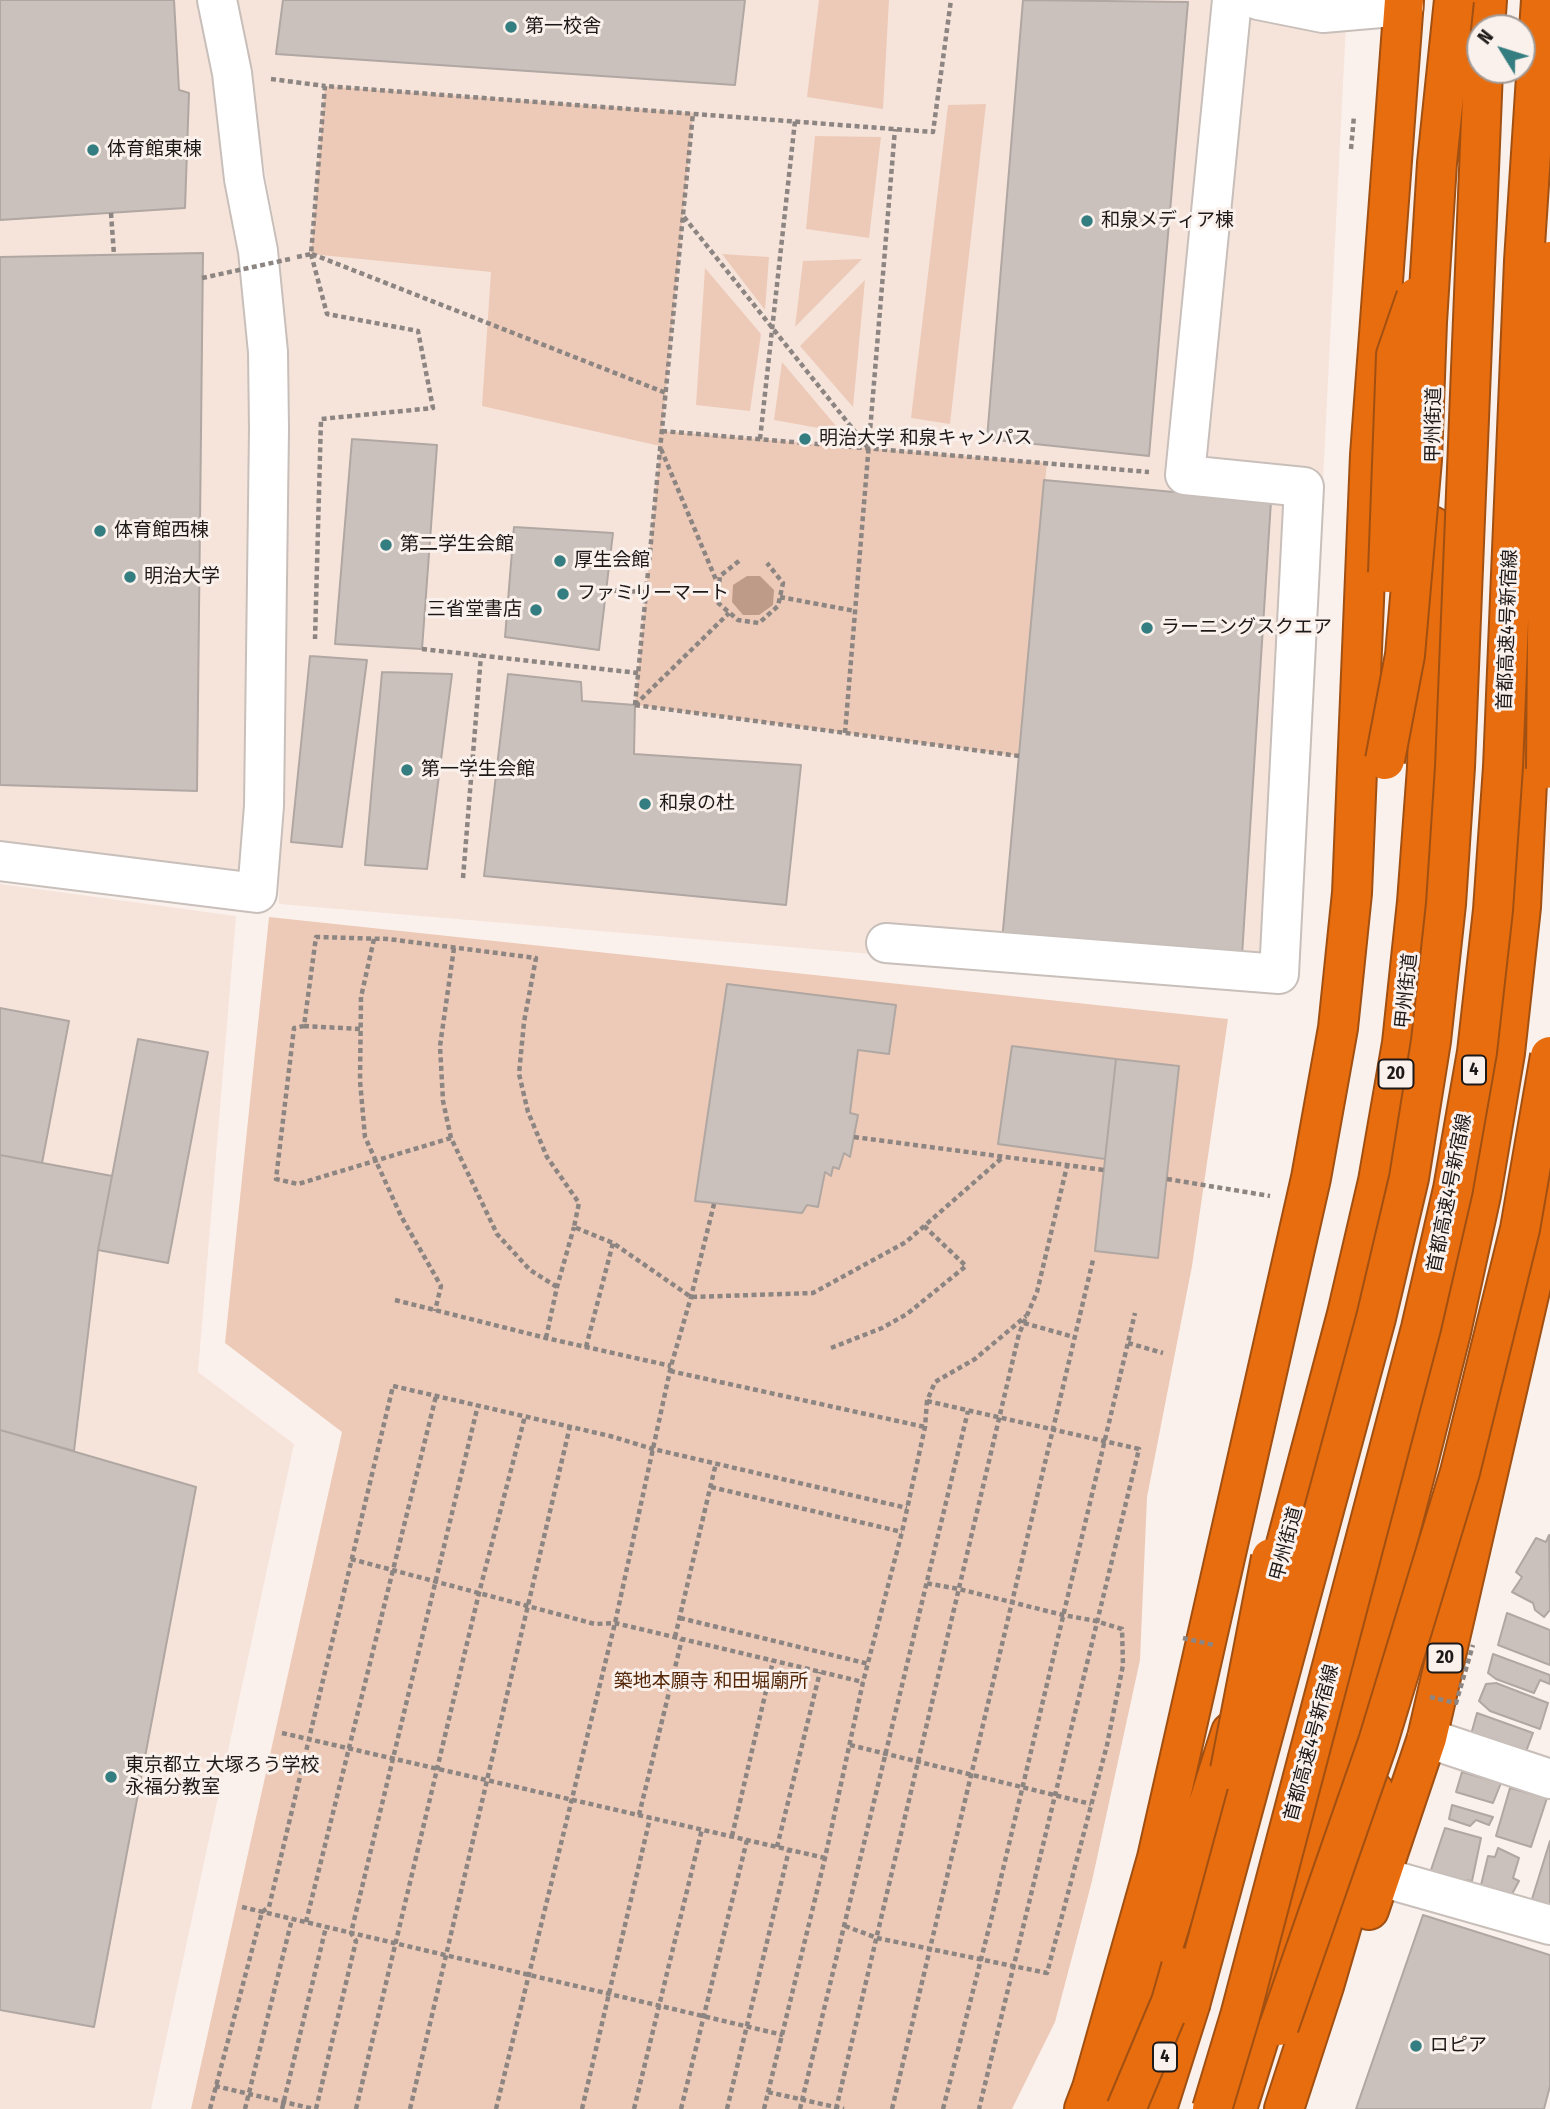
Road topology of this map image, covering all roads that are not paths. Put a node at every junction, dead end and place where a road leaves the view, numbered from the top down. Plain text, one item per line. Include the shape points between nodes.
1 (217, 0) edge
2 (1232, 0) edge
3 (1258, 0) edge
4 (1444, 0) edge
5 (1454, 0) edge
6 (1541, 0) edge
7 (1404, 3) edge
8 (1482, 84) edge
9 (1550, 248) edge
10 (1550, 365) edge
11 (0, 861) edge
12 (886, 943) dead end
13 (1550, 1056) edge
14 (1550, 1193) edge
15 (1546, 1236) edge
16 (1427, 1738) junction
17 (1550, 1779) edge
18 (1157, 1858) junction
19 (1381, 1877) junction
20 (1550, 1925) edge
21 (1190, 2005) junction
22 (1084, 2109) edge
23 (1108, 2109) edge
24 (1126, 2109) edge
25 (1140, 2109) edge
26 (1157, 2109) edge
27 (1212, 2109) edge
28 (1237, 2109) edge
29 (1251, 2109) edge
30 (1284, 2109) edge
31 (1294, 2109) edge

1 - 11 street via 258,251 268,352 264,806 257,893
2 - 12 street via 1185,475 1304,487 1279,974
3 - 7 street via 1323,13
4 - 23 highway, 甲州街道 / 20 via 1427,768 1402,1043 1378,1181 1283,1561 1190,1867
5 - 18 highway, bridge via 1437,163 1422,460 1405,655 1385,760 1361,1034 1335,1181 1306,1306
6 - 27 highway, 首都高速4号新宿線 / 4, bridge via 1524,247 1503,767 1477,1052 1422,1328
7 - 18 highway via 1370,454 1352,893 1338,1028 1311,1178
7 - 24 highway, bridge via 1411,762 1404,898 1388,1037 1360,1185 1271,1558 1216,1844 1171,2002
8 - 21 highway, 4, bridge via 1455,767 1431,1041 1409,1178 1376,1318
9 - 30 highway, bridge via 1546,769 1538,913 1520,1056 1495,1214 1357,1873
10 - 28 highway via 1537,539 1521,907 1505,1053 1481,1195 1451,1332 1311,1872
13 - 29 highway, bridge via 1520,1229 1460,1472 1378,1742
14 - 15 highway, 20
15 - 16 highway, 20
16 - 17 street
16 - 19 highway, 20
18 - 22 highway
19 - 20 street
19 - 31 highway, 20
21 - 25 highway, 4
21 - 26 highway, 4

